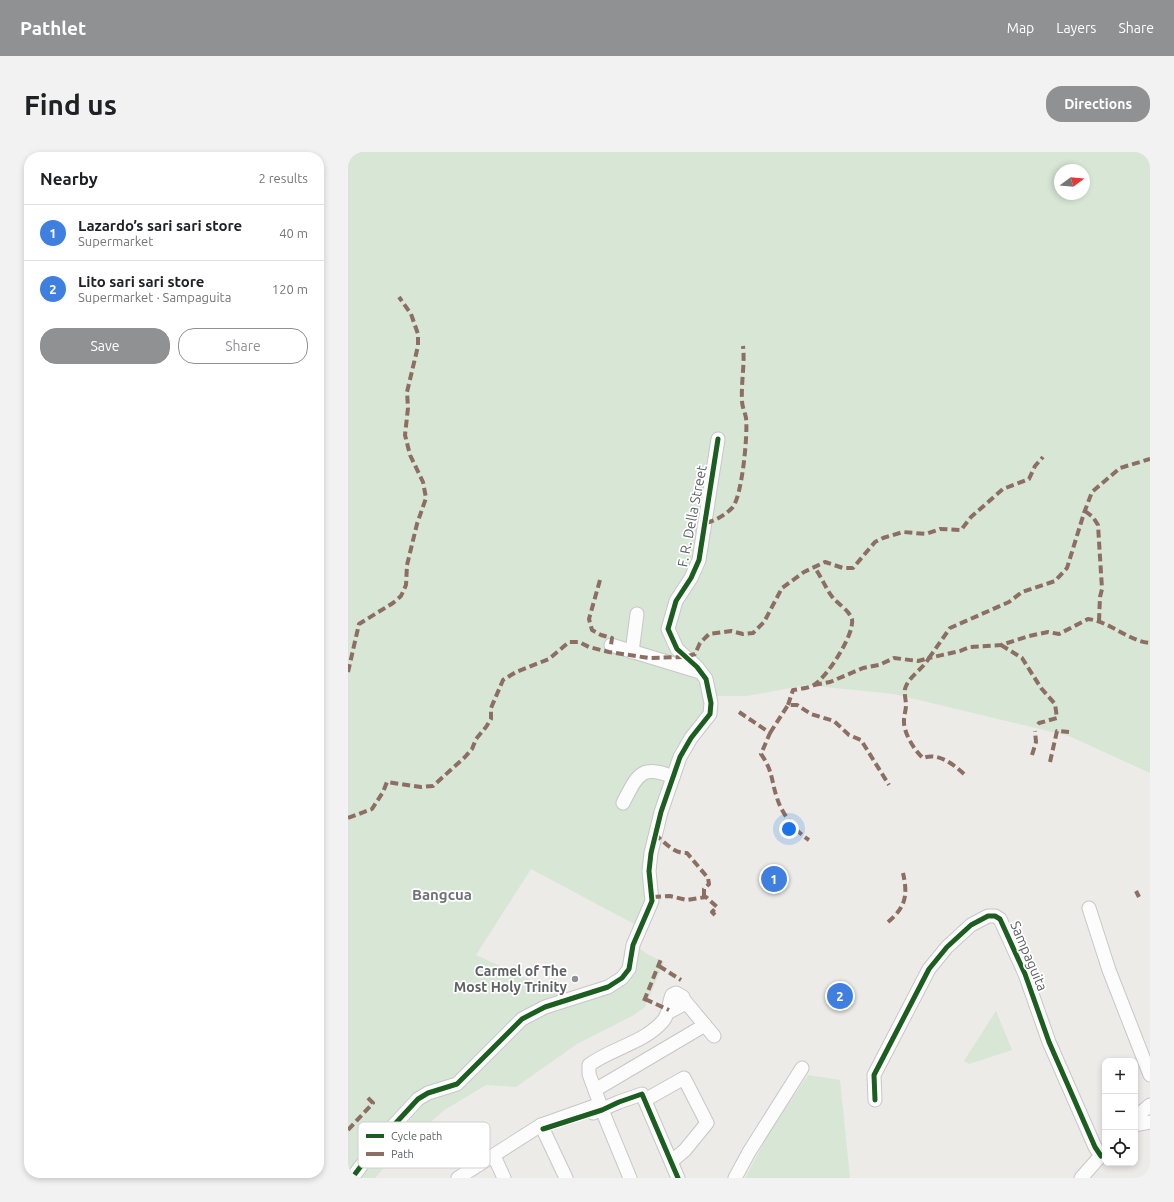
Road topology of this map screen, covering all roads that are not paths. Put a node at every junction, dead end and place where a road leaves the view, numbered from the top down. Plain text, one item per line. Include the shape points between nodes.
1 (718, 438) dead end
2 (637, 614) dead end
3 (611, 645) dead end
4 (632, 652) junction
5 (702, 673) junction
6 (673, 777) junction
7 (623, 803) dead end
8 (1089, 908) dead end
9 (705, 1025) junction
10 (714, 1036) dead end
11 (802, 1068) dead end
12 (1150, 1075) edge
13 (595, 1090) junction
14 (645, 1100) junction
15 (875, 1100) dead end
16 (1150, 1105) edge
17 (602, 1110) junction
18 (397, 1122) edge
19 (1138, 1122) edge
20 (542, 1127) junction
21 (1102, 1153) edge
22 (1102, 1155) edge
23 (494, 1156) junction
24 (490, 1158) edge
25 (672, 1161) junction
26 (360, 1168) edge
27 (474, 1168) edge
28 (352, 1178) edge
29 (458, 1178) edge
30 (504, 1178) edge
31 (566, 1178) edge
32 (630, 1178) edge
33 (678, 1178) edge
34 (735, 1178) edge
35 (1082, 1178) edge

1 - 5 street, F. R. Della Street via 699,560 676,601 668,629 677,649
2 - 4 street
3 - 4 street
4 - 5 street
5 - 6 street, F. R. Della Street via 708,688 710,714 690,738
6 - 7 street via 655,771 640,774
6 - 18 street, F. R. Della Street via 651,854 649,871 652,901 633,945 631,964 625,975 608,987 545,1007 522,1019 457,1084 428,1093 418,1099
8 - 12 street via 1108,970
9 - 10 street
9 - 13 street
9 - 13 street via 680,994 673,994 664,1021 643,1037 589,1065 589,1074
11 - 34 street
13 - 20 street via 600,1104
14 - 17 street via 642,1094
14 - 25 street
14 - 25 street via 684,1078 707,1123 685,1150
15 - 21 street, Sampaguita via 874,1075 929,968 970,924 988,916 995,916 1000,919 1026,974 1049,1042 1095,1147
16 - 19 street
17 - 20 street
17 - 32 street
20 - 23 street
20 - 31 street
22 - 35 street
23 - 24 street
23 - 30 street
25 - 33 street
26 - 28 street, F. R. Della Street
27 - 29 street

